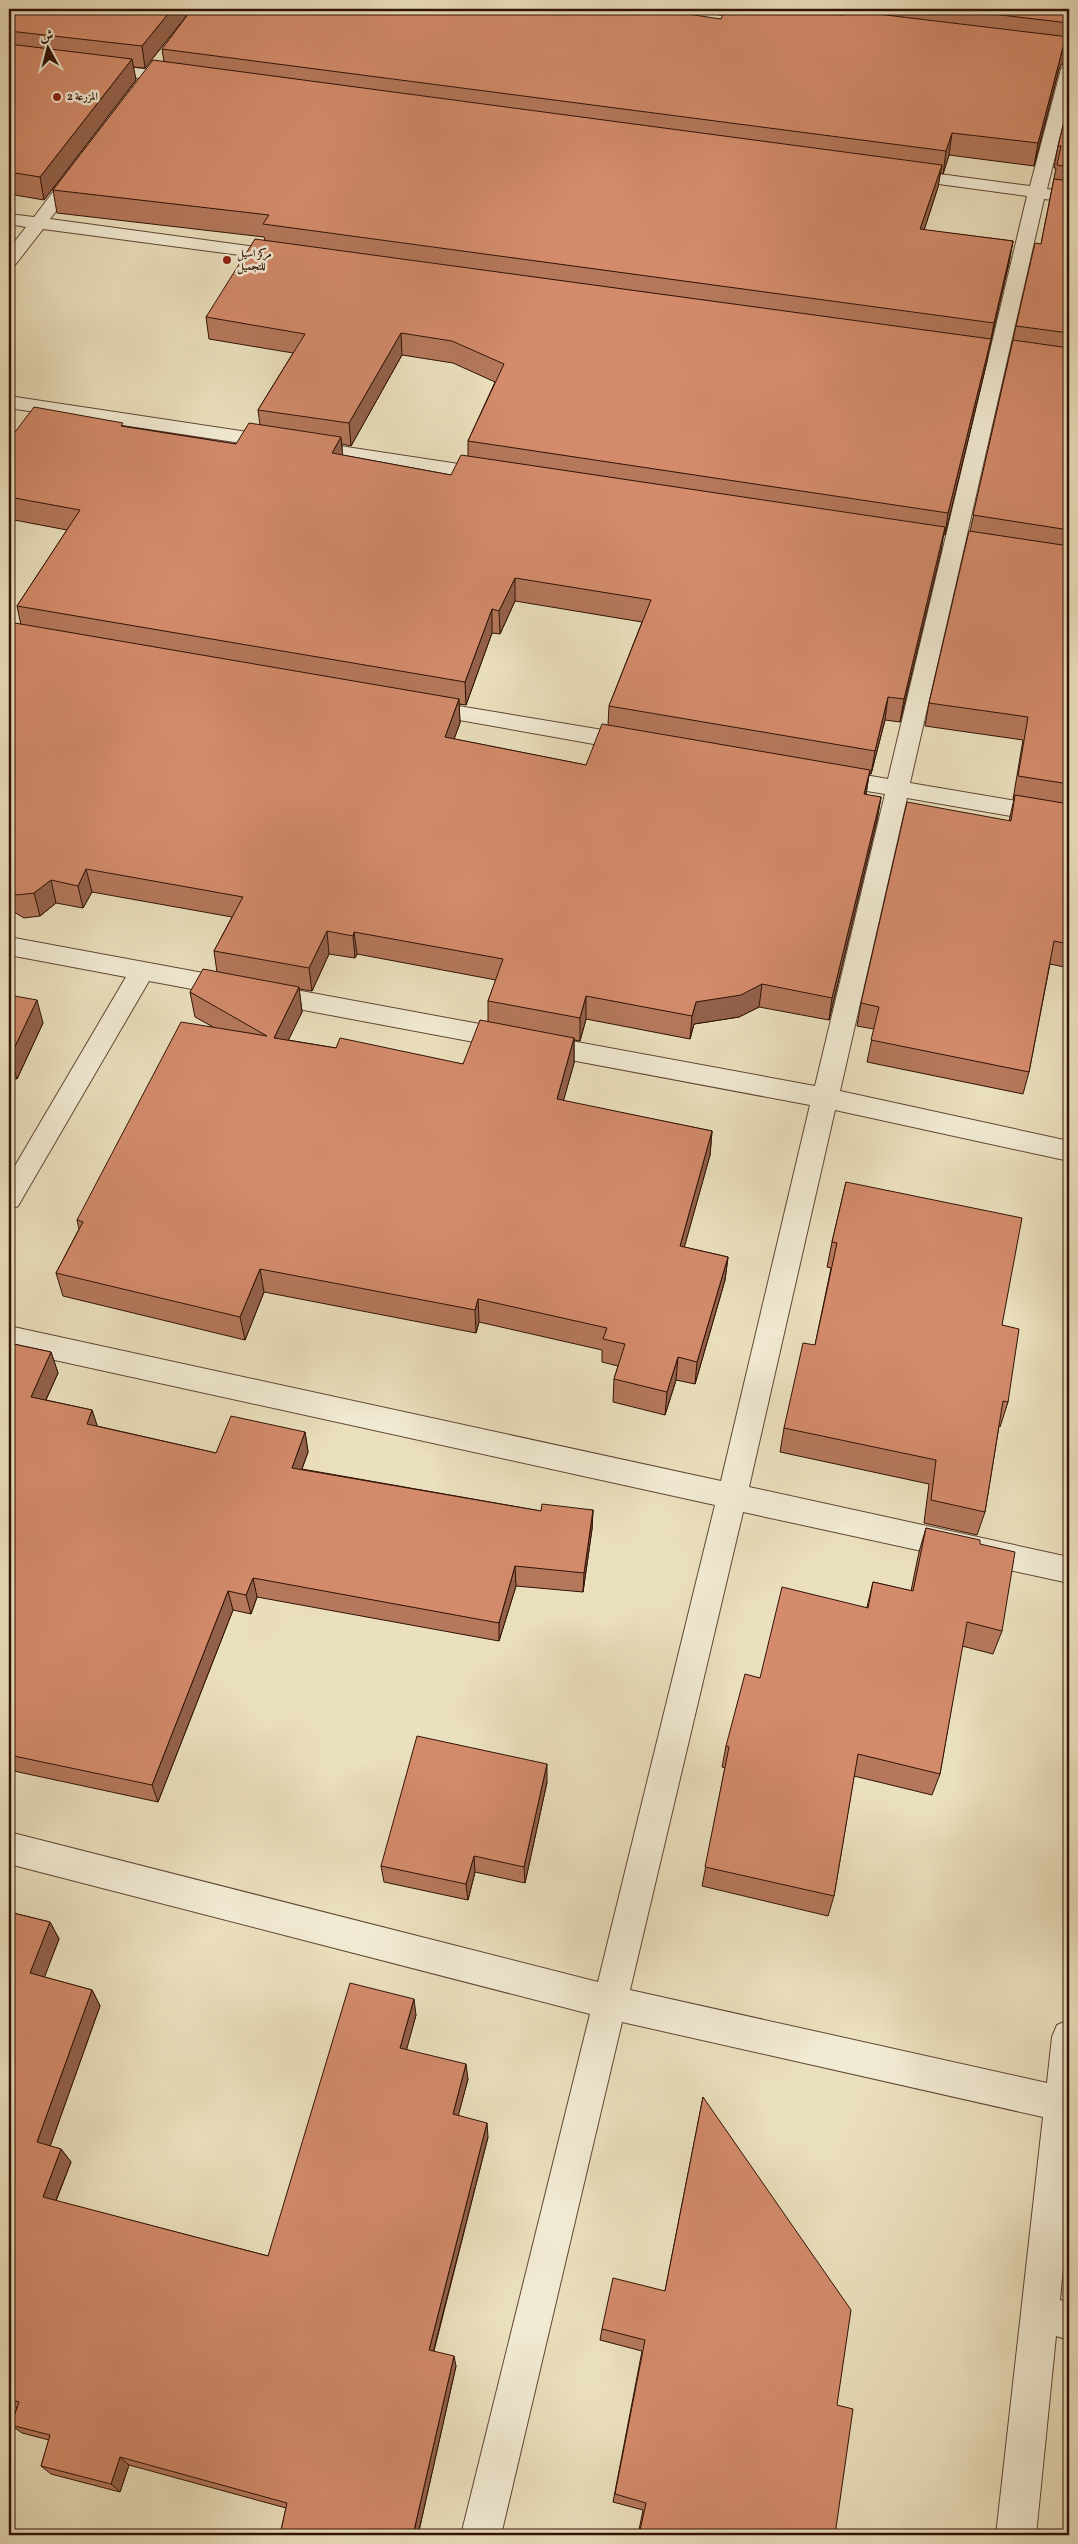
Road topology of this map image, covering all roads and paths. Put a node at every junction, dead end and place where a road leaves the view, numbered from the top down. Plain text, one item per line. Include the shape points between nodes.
1 (712, 9) edge
2 (781, 17) edge
3 (162, 60) edge
4 (85, 68) edge
5 (1069, 69) edge
6 (151, 74) junction
7 (200, 81) edge
8 (139, 90) edge
9 (86, 160) edge
10 (889, 173) edge
11 (1036, 192) junction
12 (1069, 197) edge
13 (9, 219) edge
14 (38, 222) junction
15 (306, 259) edge
16 (9, 261) edge
17 (9, 402) edge
18 (511, 478) edge
19 (399, 703) edge
20 (653, 747) edge
21 (809, 774) edge
22 (897, 789) junction
23 (1069, 818) edge
24 (9, 946) edge
25 (142, 971) junction
26 (824, 1098) junction
27 (1069, 1151) edge
28 (9, 1199) edge
29 (9, 1338) edge
30 (732, 1496) junction
31 (1069, 1570) edge
32 (9, 1848) edge
33 (609, 2002) junction
34 (1069, 2037) edge
35 (1062, 2104) junction
36 (1054, 2317) edge
37 (481, 2535) edge
38 (1016, 2535) edge

1 - 2 street
3 - 6 street
4 - 6 street
5 - 11 street
6 - 7 street
6 - 8 street
9 - 14 street
10 - 11 street
11 - 12 street
11 - 22 street
13 - 14 street
14 - 15 street
14 - 16 street
17 - 18 street
19 - 20 street
21 - 22 street
22 - 23 street
22 - 26 street
24 - 25 street
25 - 26 street
25 - 28 street
26 - 27 street
26 - 30 street
29 - 30 street
30 - 31 street
30 - 33 street
32 - 33 street
33 - 35 street
33 - 37 street
34 - 35 street
35 - 36 street
36 - 38 street

